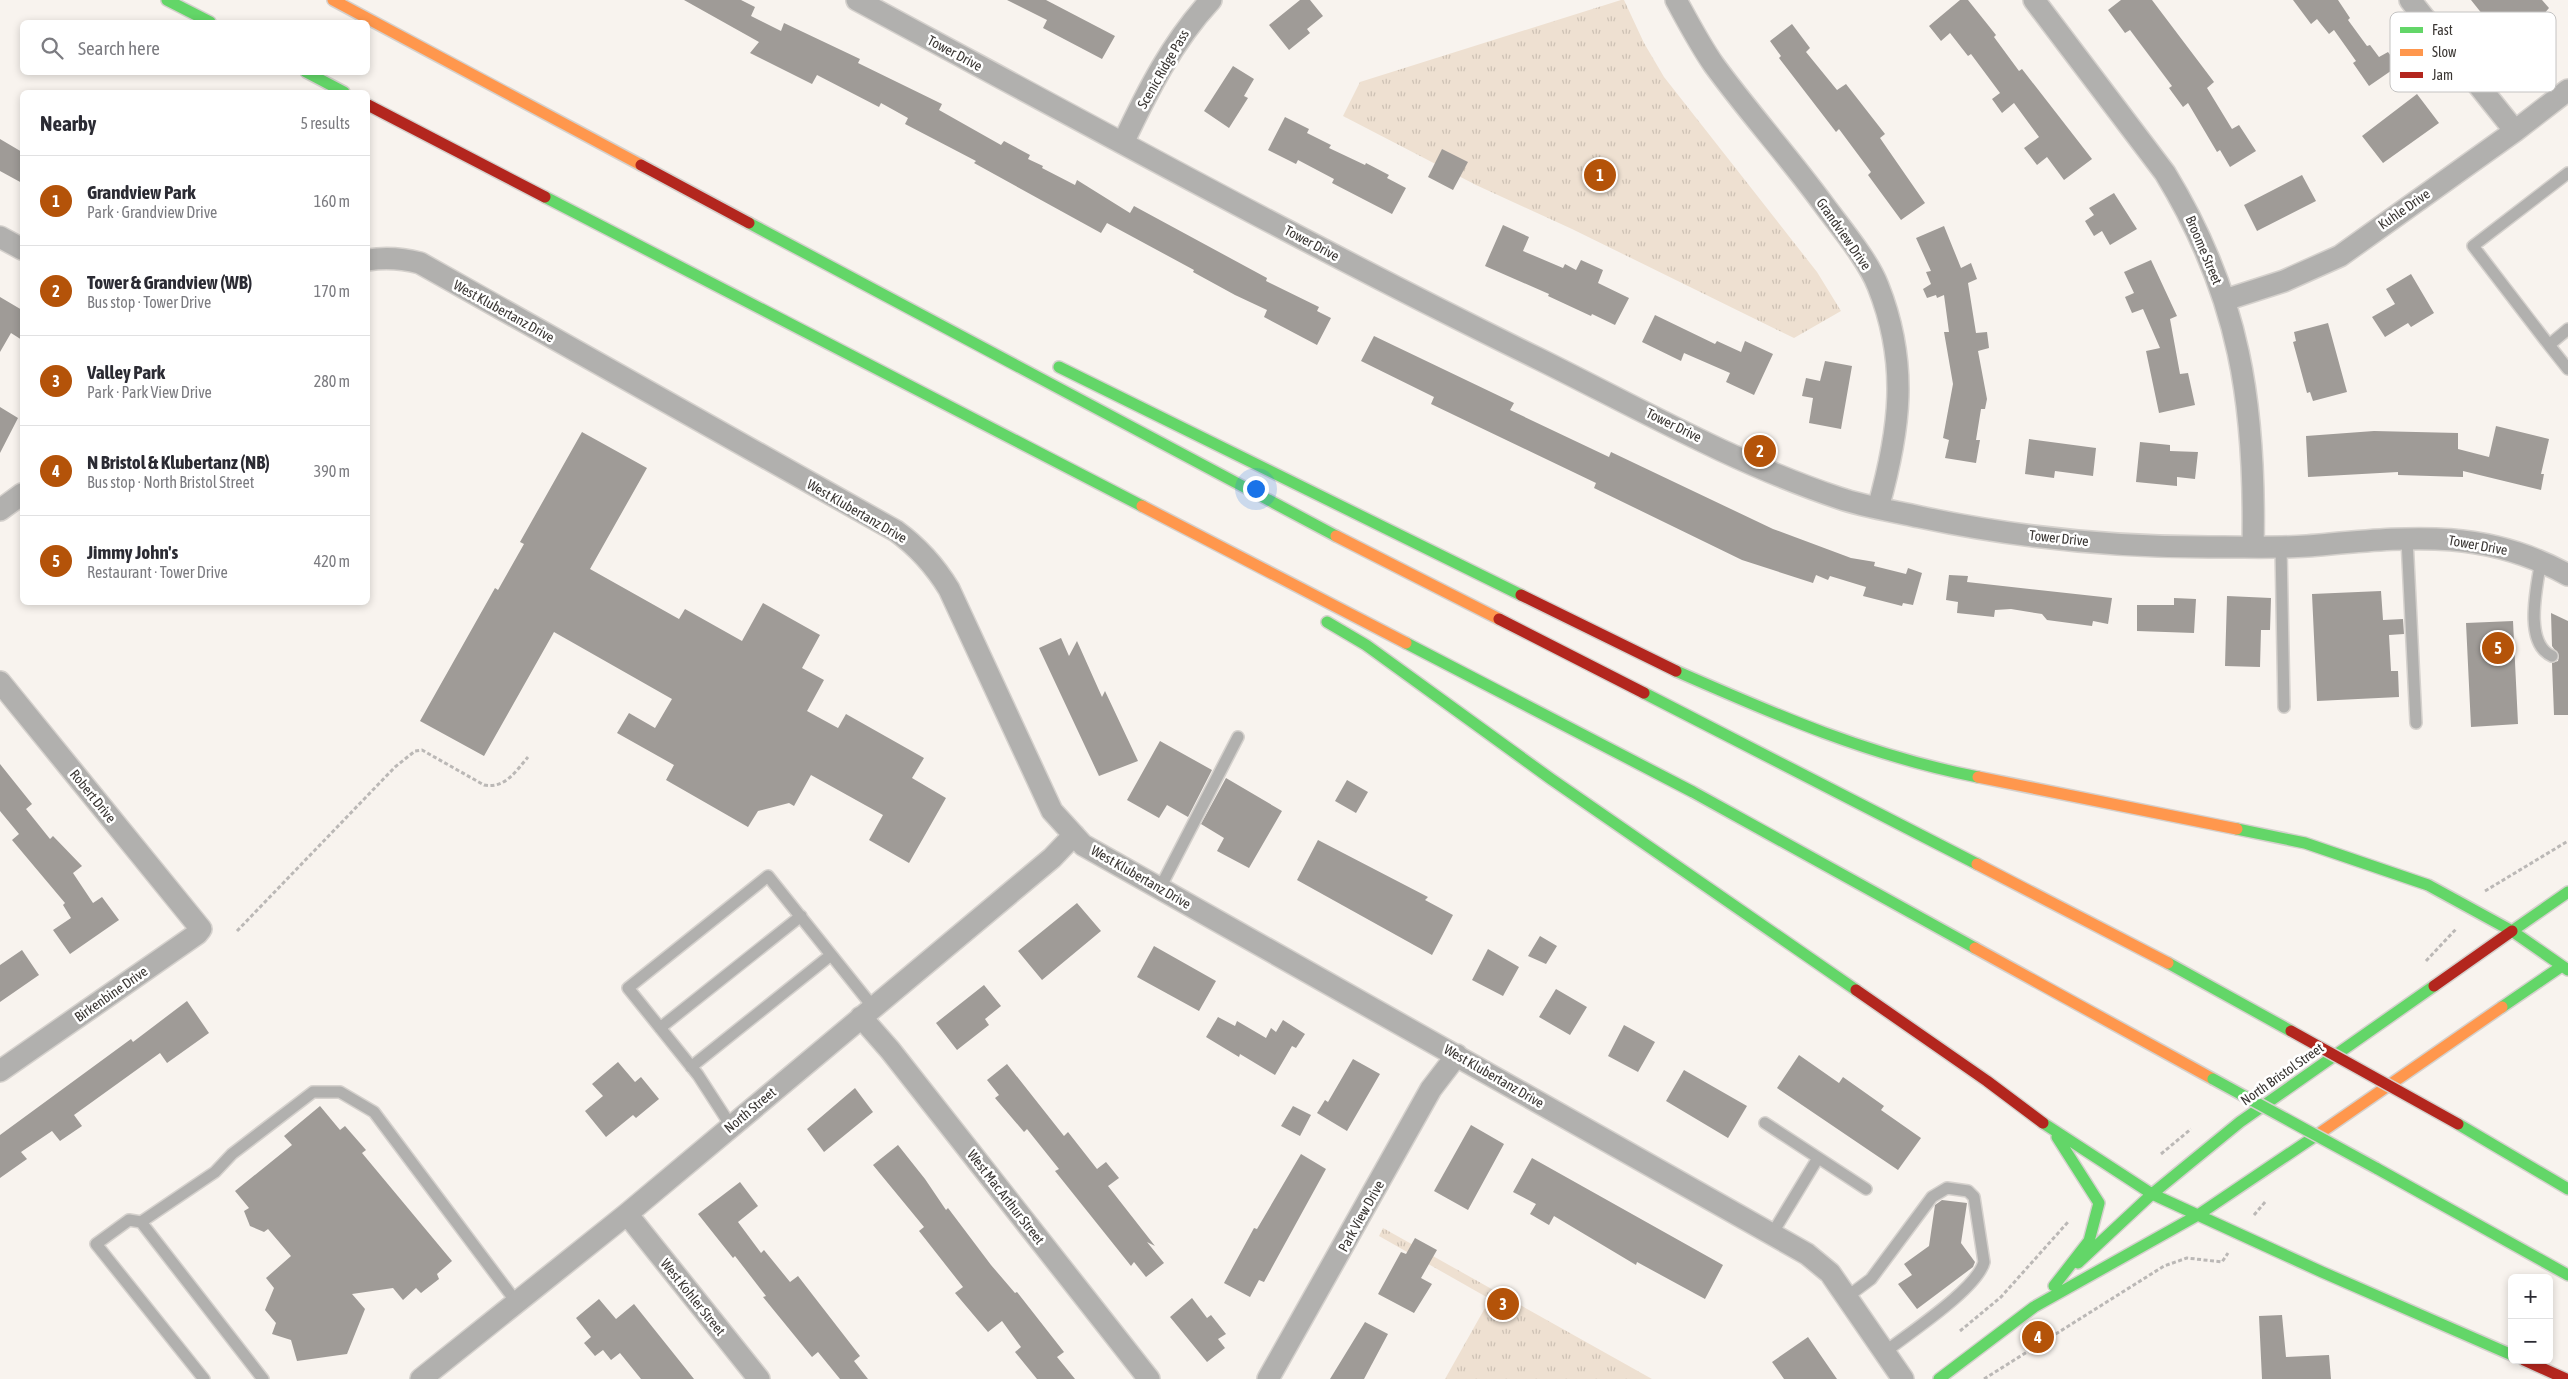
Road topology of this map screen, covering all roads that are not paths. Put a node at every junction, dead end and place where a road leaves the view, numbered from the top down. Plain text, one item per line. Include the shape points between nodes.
1 (166, 0) edge
2 (334, 0) edge
3 (857, 0) edge
4 (1211, 0) edge
5 (1676, 0) edge
6 (2034, 0) edge
7 (2410, 0) edge
8 (2420, 12) edge
9 (206, 20) edge
10 (312, 75) edge
11 (340, 90) edge
12 (2568, 90) edge
13 (2484, 92) edge
14 (370, 106) edge
15 (2515, 131) junction
16 (1123, 143) junction
17 (2568, 173) edge
18 (0, 237) edge
19 (20, 248) edge
20 (370, 260) edge
21 (833, 268) junction
22 (2225, 300) junction
23 (968, 326) dead end
24 (2568, 329) edge
25 (2549, 345) junction
26 (1048, 362) dead end
27 (2568, 370) edge
28 (1029, 450) junction
29 (20, 495) edge
30 (1878, 508) junction
31 (0, 510) edge
32 (2406, 539) junction
33 (2253, 547) junction
34 (2281, 547) junction
35 (2541, 560) junction
36 (1245, 573) dead end
37 (2568, 575) edge
38 (1317, 616) dead end
39 (2552, 656) dead end
40 (0, 682) edge
41 (2284, 707) dead end
42 (2416, 723) dead end
43 (1238, 737) dead end
44 (1074, 835) junction
45 (1160, 888) junction
46 (2568, 892) edge
47 (186, 910) joint
48 (800, 916) junction
49 (2512, 931) junction
50 (831, 955) junction
51 (2566, 966) edge
52 (867, 1012) junction
53 (660, 1028) junction
54 (1457, 1055) junction
55 (691, 1067) junction
56 (0, 1072) edge
57 (1765, 1123) dead end
58 (732, 1126) junction
59 (2053, 1131) junction
60 (1818, 1158) junction
61 (1866, 1189) dead end
62 (2568, 1189) edge
63 (2152, 1194) junction
64 (627, 1214) junction
65 (2198, 1215) junction
66 (141, 1222) junction
67 (1772, 1234) junction
68 (2568, 1275) edge
69 (2054, 1286) junction
70 (1847, 1297) junction
71 (517, 1303) junction
72 (2034, 1307) junction
73 (1885, 1352) junction
74 (2508, 1353) edge
75 (2533, 1364) edge
76 (1943, 1378) edge
77 (204, 1379) edge
78 (263, 1379) edge
79 (421, 1379) edge
80 (759, 1379) edge
81 (1149, 1379) edge
82 (1268, 1379) edge
83 (1903, 1379) edge
84 (2566, 1379) edge

1 - 9 main road
2 - 21 main road
3 - 16 street, Tower Drive
4 - 16 street, Scenic Ridge Pass via 1190,22 1165,61
5 - 30 street, Grandview Drive via 1713,64 1814,191 1878,285 1895,343 1900,388 1897,428
6 - 22 street, Broome Street via 2165,173 2183,202 2214,267
7 - 8 street
10 - 11 main road
12 - 15 street, Kuhle Drive
13 - 15 street
14 - 28 main road
15 - 22 street, Kuhle Drive via 2340,256 2284,281
16 - 30 street, Tower Drive via 1413,297 1745,461 1840,498
17 - 25 lane via 2473,246
18 - 19 street
20 - 44 street, West Klubertanz Drive via 386,257 420,263 914,544 949,589 1052,811
21 - 23 main road
21 - 62 main road, bridge via 1300,517 2122,938 2458,1124
22 - 33 street, Broome Street via 2237,337 2247,389 2254,497
24 - 25 lane
25 - 27 lane
26 - 49 main road via 1656,662 1798,724 1893,757 1957,774 2305,843 2428,885
28 - 36 main road
28 - 68 main road, bridge via 1693,792
29 - 31 street
30 - 33 street, Tower Drive via 1979,529 2099,543
32 - 34 street, Tower Drive via 2380,538
32 - 35 street, Tower Drive via 2448,538 2510,549
32 - 42 lane
33 - 34 street, Tower Drive
34 - 41 lane
35 - 37 street, Tower Drive
35 - 39 lane via 2534,607 2535,628 2538,644
38 - 59 main road via 1366,645 1552,779 1987,1081
40 - 47 street, Robert Drive
43 - 45 lane
44 - 45 street, West Klubertanz Drive via 1083,844
44 - 52 street, North Street via 1052,858
45 - 54 street, West Klubertanz Drive
46 - 49 main road, North Bristol Street
47 - 56 street, Birkenbine Drive via 201,929 198,934
48 - 50 lane
48 - 53 lane
48 - 53 lane via 768,876 628,988
49 - 51 main road
49 - 63 main road, North Bristol Street via 2240,1122
50 - 52 lane
50 - 55 lane
51 - 65 main road, North Bristol Street
52 - 58 street, North Street
52 - 81 street, West Mac Arthur Street via 890,1050
53 - 55 lane
54 - 67 street, West Klubertanz Drive
54 - 82 street, Park View Drive via 1431,1089
55 - 58 lane
57 - 60 lane
58 - 64 street, North Street
59 - 63 main road
59 - 69 main road via 2099,1203 2089,1242
60 - 61 lane
60 - 67 lane
63 - 65 main road
63 - 69 main road, North Bristol Street
64 - 71 street, North Street
64 - 80 street, West Kohler Street
65 - 72 main road, North Bristol Street
65 - 74 main road
66 - 71 lane via 215,1172 232,1154 313,1092 340,1092 374,1112
66 - 77 lane via 129,1220 96,1244
66 - 78 lane
67 - 70 street, West Klubertanz Drive via 1807,1254
69 - 72 main road, North Bristol Street
70 - 73 street, West Klubertanz Drive
70 - 73 lane via 1871,1279 1932,1197 1948,1188 1968,1191 1974,1197 1984,1262 1982,1272 1957,1297
71 - 79 street, North Street
72 - 76 main road, North Bristol Street
73 - 83 street, West Klubertanz Drive
75 - 84 main road

